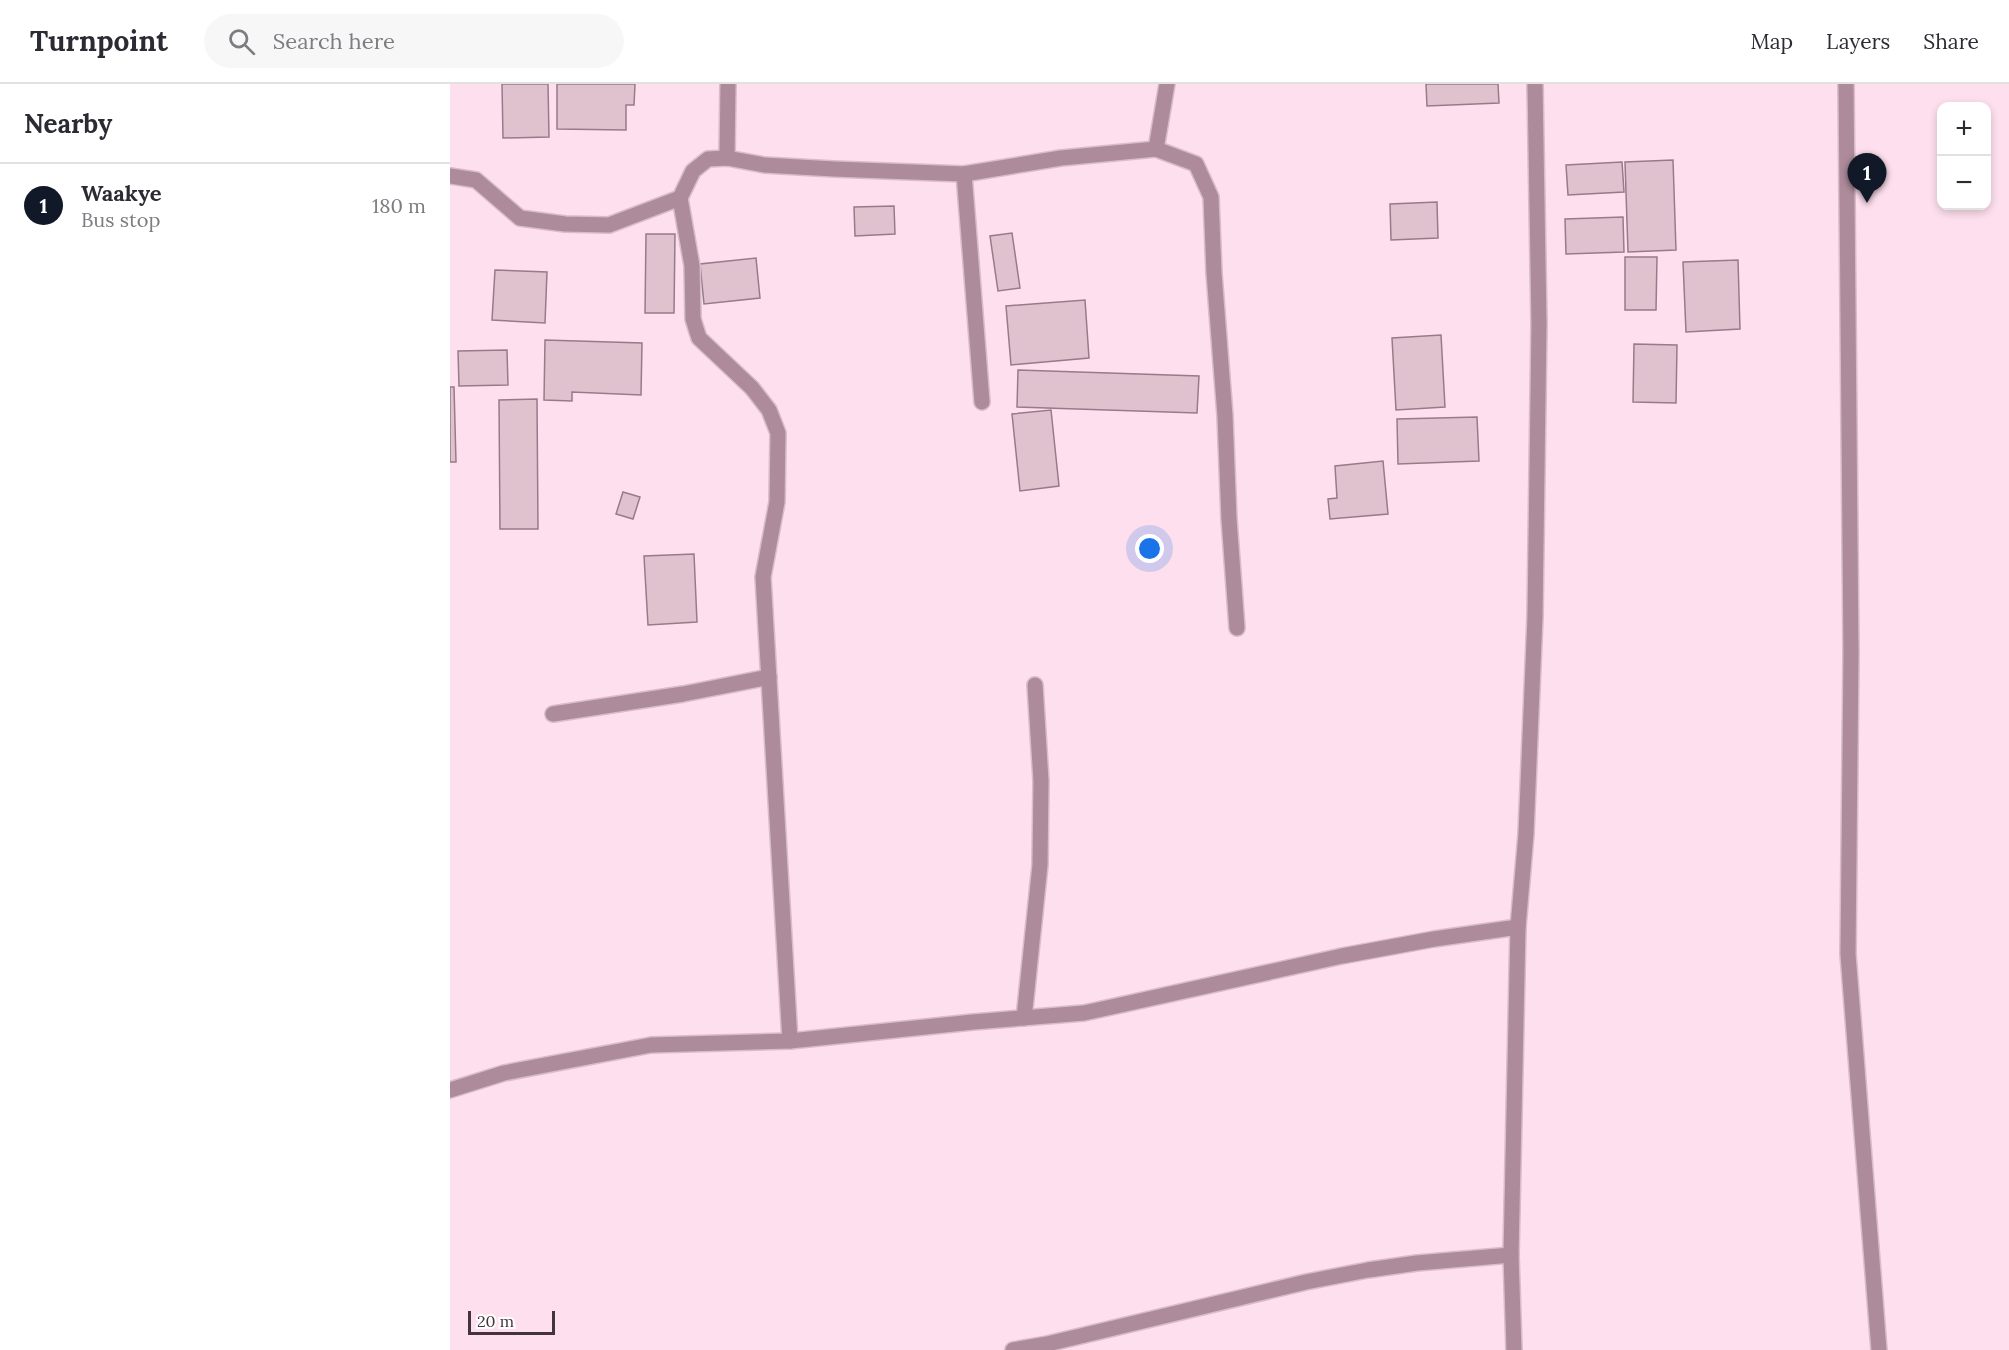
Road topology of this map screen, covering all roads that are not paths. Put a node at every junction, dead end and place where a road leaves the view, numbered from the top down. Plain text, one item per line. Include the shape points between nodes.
1 (728, 84) edge
2 (1167, 84) edge
3 (1535, 84) edge
4 (1846, 84) edge
5 (1156, 149) junction
6 (728, 158) junction
7 (964, 174) junction
8 (450, 176) edge
9 (680, 198) junction
10 (982, 402) dead end
11 (1236, 628) dead end
12 (770, 677) junction
13 (1035, 685) dead end
14 (553, 714) dead end
15 (1518, 927) junction
16 (1024, 1018) junction
17 (790, 1041) junction
18 (450, 1090) edge
19 (1511, 1255) junction
20 (1013, 1350) edge
21 (1515, 1350) edge
22 (1880, 1350) edge

1 - 6 street
2 - 5 street
3 - 15 street via 1539,324 1535,617
4 - 22 street via 1851,642 1848,954
5 - 7 street via 1061,158
5 - 11 street via 1196,164 1211,196
6 - 7 street via 764,165
6 - 9 street via 708,159 693,171
7 - 10 street
8 - 9 street via 476,180 520,218 565,224 609,225
9 - 12 street via 692,266 693,319 699,338 752,387 769,410 778,433 777,502 763,578
12 - 14 street
12 - 17 street
13 - 16 street via 1041,781 1040,864
15 - 16 street via 1342,956 1084,1013
15 - 19 street
16 - 17 street
17 - 18 street via 651,1045 504,1073
19 - 20 street via 1358,1272
19 - 21 street

